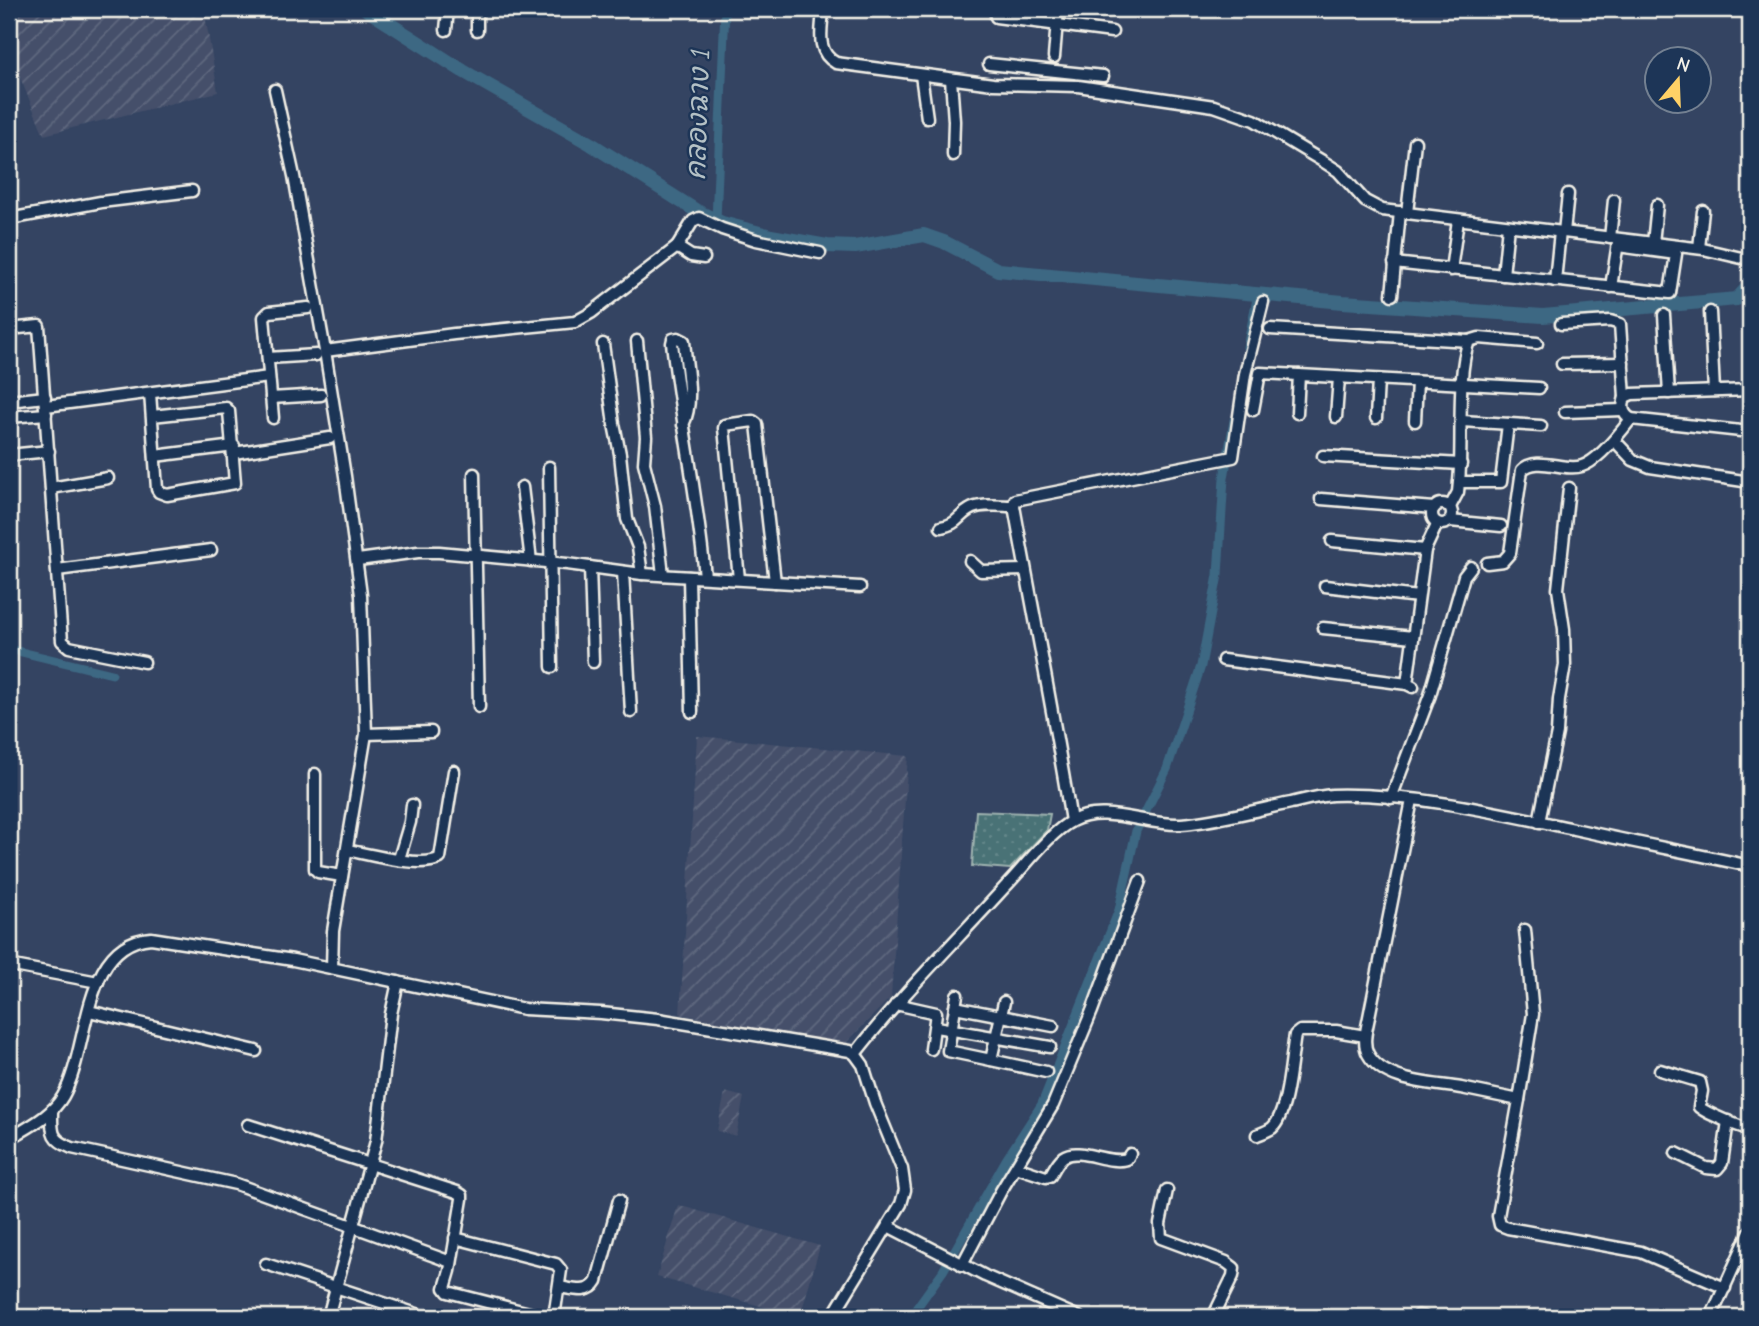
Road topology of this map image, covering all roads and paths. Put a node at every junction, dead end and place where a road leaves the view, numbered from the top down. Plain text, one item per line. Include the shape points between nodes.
1 (448, 9) edge
2 (477, 9) edge
3 (823, 9) edge
4 (1058, 9) edge
5 (996, 17) dead end
6 (1056, 24) junction
7 (446, 30) dead end
8 (477, 30) dead end
9 (1112, 32) dead end
10 (1054, 57) dead end
11 (989, 64) dead end
12 (1053, 70) junction
13 (921, 75) junction
14 (1103, 76) dead end
15 (951, 79) junction
16 (1051, 84) junction
17 (275, 90) dead end
18 (927, 118) dead end
19 (1415, 142) dead end
20 (953, 155) dead end
21 (191, 191) dead end
22 (1568, 194) dead end
23 (1614, 200) dead end
24 (1657, 205) dead end
25 (1703, 211) dead end
26 (1403, 213) junction
27 (9, 219) edge
28 (1458, 220) junction
29 (1508, 226) junction
30 (1562, 232) junction
31 (1615, 241) junction
32 (1653, 243) junction
33 (677, 247) junction
34 (1699, 248) junction
35 (820, 253) dead end
36 (704, 258) dead end
37 (1750, 260) edge
38 (1394, 263) junction
39 (1451, 270) junction
40 (1503, 275) junction
41 (1555, 281) junction
42 (1611, 287) junction
43 (1392, 295) dead end
44 (1263, 302) dead end
45 (307, 308) dead end
46 (1710, 312) dead end
47 (1664, 315) dead end
48 (1561, 324) dead end
49 (9, 329) edge
50 (1270, 329) dead end
51 (637, 341) dead end
52 (1469, 341) junction
53 (1537, 342) dead end
54 (603, 344) dead end
55 (320, 353) junction
56 (268, 358) junction
57 (1623, 363) junction
58 (1562, 364) dead end
59 (1299, 376) junction
60 (269, 377) junction
61 (1339, 378) junction
62 (1378, 380) junction
63 (1418, 382) junction
64 (1463, 384) junction
65 (1539, 388) dead end
66 (1750, 390) edge
67 (1714, 391) junction
68 (150, 393) junction
69 (1669, 393) junction
70 (321, 395) dead end
71 (1625, 397) junction
72 (271, 398) junction
73 (9, 401) edge
74 (45, 406) junction
75 (1253, 410) dead end
76 (1622, 410) junction
77 (1565, 412) dead end
78 (1297, 413) dead end
79 (152, 416) junction
80 (9, 417) edge
81 (1336, 417) dead end
82 (273, 418) dead end
83 (1376, 418) dead end
84 (1631, 419) junction
85 (1415, 421) dead end
86 (1462, 421) junction
87 (1508, 424) junction
88 (683, 425) junction
89 (1541, 426) dead end
90 (1750, 432) edge
91 (330, 438) dead end
92 (1615, 440) junction
93 (234, 450) junction
94 (49, 451) junction
95 (9, 456) edge
96 (155, 456) junction
97 (1323, 456) dead end
98 (1461, 464) junction
99 (549, 467) dead end
100 (474, 474) dead end
101 (108, 478) dead end
102 (1459, 482) junction
103 (1750, 482) edge
104 (522, 487) dead end
105 (51, 488) junction
106 (1569, 488) dead end
107 (1321, 499) dead end
108 (1014, 506) junction
109 (1450, 507) junction
110 (1434, 508) junction
111 (1450, 521) junction
112 (1437, 524) junction
113 (1501, 526) dead end
114 (942, 527) dead end
115 (1332, 541) dead end
116 (211, 550) dead end
117 (1425, 550) junction
118 (474, 556) junction
119 (358, 560) junction
120 (531, 561) junction
121 (970, 561) dead end
122 (550, 562) junction
123 (1488, 563) dead end
124 (590, 567) junction
125 (1471, 567) dead end
126 (57, 570) junction
127 (1025, 570) junction
128 (623, 572) junction
129 (642, 574) junction
130 (663, 575) junction
131 (689, 577) junction
132 (705, 578) junction
133 (740, 579) junction
134 (775, 582) junction
135 (1325, 586) dead end
136 (860, 587) dead end
137 (1418, 597) junction
138 (1323, 628) dead end
139 (1413, 637) junction
140 (1223, 660) dead end
141 (144, 662) dead end
142 (593, 662) dead end
143 (552, 667) dead end
144 (479, 707) dead end
145 (631, 712) dead end
146 (692, 712) dead end
147 (366, 729) junction
148 (431, 732) dead end
149 (454, 771) dead end
150 (315, 774) dead end
151 (1391, 798) junction
152 (412, 805) dead end
153 (1410, 806) junction
154 (1071, 821) junction
155 (1539, 822) junction
156 (347, 850) junction
157 (398, 859) junction
158 (1750, 866) edge
159 (342, 876) junction
160 (1140, 881) dead end
161 (1525, 930) dead end
162 (9, 965) edge
163 (332, 968) junction
164 (98, 982) junction
165 (398, 982) junction
166 (957, 995) dead end
167 (1004, 1002) dead end
168 (896, 1004) junction
169 (955, 1007) junction
170 (89, 1011) junction
171 (1000, 1016) junction
172 (1053, 1026) dead end
173 (936, 1027) junction
174 (951, 1030) junction
175 (1365, 1036) junction
176 (995, 1037) junction
177 (1050, 1047) dead end
178 (931, 1049) dead end
179 (256, 1051) dead end
180 (855, 1054) junction
181 (991, 1060) junction
182 (1660, 1070) dead end
183 (1046, 1072) dead end
184 (1519, 1100) junction
185 (52, 1110) junction
186 (1728, 1121) junction
187 (248, 1125) dead end
188 (1750, 1129) edge
189 (1257, 1135) dead end
190 (9, 1139) edge
191 (1676, 1153) dead end
192 (1130, 1154) dead end
193 (370, 1164) junction
194 (1016, 1167) junction
195 (1167, 1190) dead end
196 (619, 1200) dead end
197 (353, 1226) junction
198 (888, 1226) junction
199 (1750, 1231) edge
200 (455, 1238) junction
201 (451, 1262) junction
202 (266, 1264) dead end
203 (960, 1264) junction
204 (559, 1287) junction
205 (1726, 1287) junction
206 (336, 1288) junction
207 (328, 1317) edge
208 (426, 1317) edge
209 (545, 1317) edge
210 (554, 1317) edge
211 (832, 1317) edge
212 (1079, 1317) edge
213 (1213, 1317) edge
214 (1711, 1317) edge

1 - 7 street
2 - 8 street
3 - 13 street via 822,49 829,60
4 - 6 street
5 - 6 street
6 - 9 street
6 - 10 street
11 - 12 street
12 - 14 street
12 - 16 street
13 - 15 street
13 - 18 street
15 - 16 street
15 - 20 street
16 - 26 street via 1214,106 1254,120 1338,171 1372,207
17 - 55 street via 294,176
19 - 26 street
21 - 27 street
22 - 30 street
23 - 31 street
24 - 32 street
25 - 34 street
26 - 28 street
26 - 38 street
28 - 29 street
28 - 39 street
29 - 30 street
29 - 40 street
30 - 31 street
30 - 41 street
31 - 32 street
31 - 42 street
31 - 42 street via 1675,254 1672,291
32 - 34 street
33 - 35 street via 699,218 756,240
33 - 36 street
33 - 55 street via 575,322
34 - 37 street
38 - 39 street
38 - 43 street
39 - 40 street
40 - 41 street
41 - 42 street
44 - 108 street via 1245,374 1233,457 1021,498
45 - 56 street via 265,314
46 - 67 street
47 - 69 street
48 - 57 street via 1620,324
49 - 74 street via 39,326
50 - 52 street
51 - 130 street via 644,463
52 - 53 street
52 - 64 street
54 - 129 street via 627,519
55 - 56 street
55 - 119 street
56 - 60 street
57 - 58 street
57 - 71 street
59 - 61 street
59 - 75 street via 1260,373
59 - 78 street
60 - 68 street
60 - 72 street
61 - 62 street
61 - 81 street
62 - 63 street
62 - 83 street
63 - 64 street
63 - 85 street
64 - 65 street
64 - 86 street
66 - 67 street
67 - 69 street
68 - 74 street
68 - 79 street
69 - 71 street
70 - 72 street
71 - 76 street
72 - 82 street
73 - 74 street
74 - 80 street
74 - 94 street
76 - 77 street
76 - 84 street
79 - 93 street via 226,408
79 - 96 street
84 - 90 street
84 - 92 street
86 - 87 street
86 - 98 street
87 - 89 street
87 - 102 street via 1501,482
88 - 88 street via 689,400 684,347 682,339 675,338
88 - 132 street
91 - 93 street
92 - 103 street via 1633,460 1650,467
92 - 123 street via 1583,466 1541,464 1522,470 1510,553 1503,561
93 - 96 street
93 - 96 street via 236,481 232,486 167,495 157,489
94 - 95 street
94 - 105 street
97 - 98 street
98 - 102 street
99 - 122 street
100 - 118 street
101 - 105 street
102 - 109 street
104 - 120 street
105 - 126 street
106 - 155 street via 1558,589 1565,665
107 - 110 street
108 - 114 street via 974,507 953,525
108 - 127 street
109 - 110 street via 1439,504
109 - 111 street
110 - 112 street
111 - 112 street
111 - 113 street
112 - 117 street
115 - 117 street
116 - 126 street
117 - 137 street
118 - 119 street via 425,552
118 - 120 street
118 - 144 street
119 - 147 street
120 - 122 street
121 - 127 street via 981,571
122 - 124 street
122 - 143 street
124 - 128 street
124 - 142 street
125 - 151 street via 1464,576
126 - 141 street via 65,644
127 - 154 street
128 - 129 street
128 - 145 street
129 - 130 street
130 - 131 street
131 - 132 street
131 - 146 street
132 - 133 street
133 - 134 street
133 - 134 street via 724,428 754,421 763,462
134 - 136 street
135 - 137 street
137 - 139 street
138 - 139 street
139 - 140 street via 1410,686
147 - 148 street
147 - 156 street
149 - 157 street via 440,858
150 - 159 street via 315,869
151 - 153 street
151 - 154 street via 1330,795 1193,822 1158,824 1092,815
152 - 157 street
153 - 155 street
153 - 175 street
154 - 168 street
155 - 158 street
156 - 157 street
156 - 159 street
159 - 163 street
160 - 194 street via 1053,1105
161 - 184 street via 1533,1014
162 - 164 street
163 - 164 street via 150,938 136,939 111,956
163 - 165 street
164 - 170 street
165 - 180 street via 524,1009 658,1019
165 - 193 street
166 - 169 street
167 - 171 street
168 - 173 street via 936,1013
168 - 180 street
169 - 171 street
169 - 174 street
170 - 179 street
170 - 185 street via 71,1080
171 - 172 street
171 - 176 street
173 - 174 street
173 - 178 street
174 - 176 street
174 - 181 street via 948,1051
175 - 184 street via 1367,1052 1393,1074
175 - 189 street via 1336,1031 1295,1035 1278,1120
176 - 177 street
176 - 181 street
180 - 198 street via 905,1181 901,1204
181 - 183 street
182 - 186 street via 1700,1082 1699,1107
184 - 205 street via 1497,1216 1500,1225 1641,1252
185 - 190 street
185 - 197 street via 54,1137 72,1148 236,1184
186 - 188 street
186 - 191 street via 1722,1163 1717,1169
187 - 193 street
192 - 194 street via 1117,1162 1072,1153 1046,1177
193 - 197 street
193 - 200 street via 462,1195
194 - 203 street
195 - 213 street via 1161,1238 1234,1268
196 - 204 street via 593,1288
197 - 201 street
197 - 206 street
198 - 203 street
198 - 211 street
199 - 205 street
200 - 201 street
200 - 204 street via 551,1261 561,1270
201 - 209 street via 444,1288 447,1292
202 - 206 street
203 - 212 street
204 - 210 street
205 - 214 street
206 - 207 street
206 - 208 street

